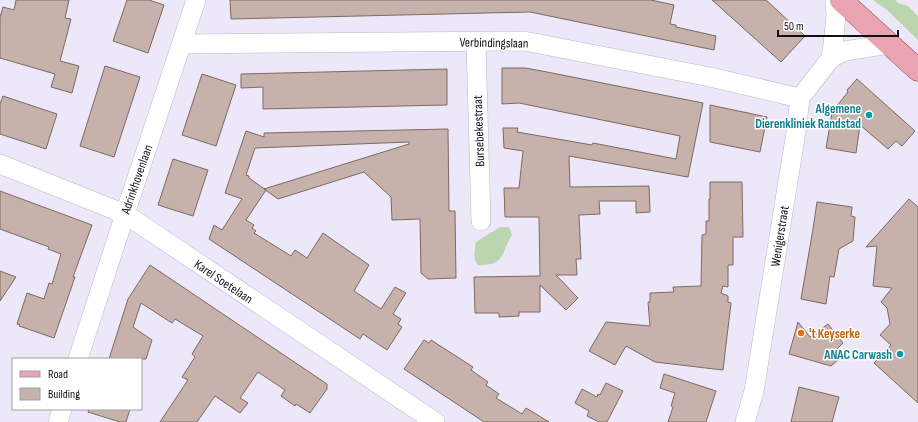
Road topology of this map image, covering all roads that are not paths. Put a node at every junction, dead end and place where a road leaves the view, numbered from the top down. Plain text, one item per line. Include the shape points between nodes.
1 (196, 0) edge
2 (835, 0) edge
3 (841, 0) edge
4 (476, 42) junction
5 (182, 44) junction
6 (889, 44) junction
7 (831, 58) junction
8 (918, 70) edge
9 (800, 98) junction
10 (0, 164) edge
11 (125, 214) junction
12 (481, 221) dead end
13 (78, 358) edge
14 (62, 410) edge
15 (58, 422) edge
16 (435, 422) edge
17 (745, 422) edge

1 - 5 street, Adrinkhovenlaan
2 - 7 street via 836,16
3 - 6 main road
4 - 5 street, Verbindingslaan
4 - 9 street, Verbindingslaan via 524,41 710,77
4 - 12 street, Bursebekestraat
5 - 11 street, Adrinkhovenlaan
6 - 7 street via 845,51
6 - 8 main road
7 - 9 street
9 - 17 street, Wenigerstraat via 754,391
10 - 11 street, Karel Soetelaan
11 - 13 street, Adrinkhovenlaan
11 - 16 street, Karel Soetelaan
14 - 15 street

